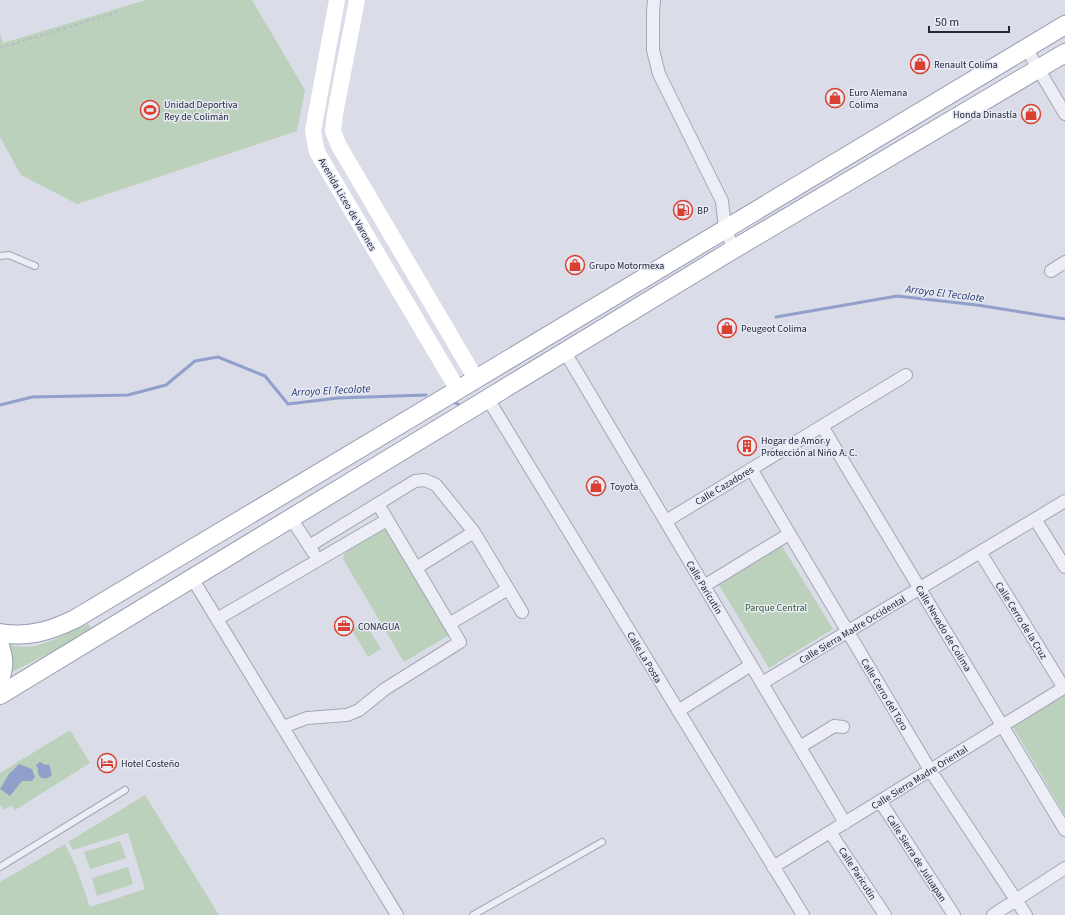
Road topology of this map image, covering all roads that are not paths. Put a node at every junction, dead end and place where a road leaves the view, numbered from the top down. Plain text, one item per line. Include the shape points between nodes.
1 (337, 0) edge
2 (357, 0) edge
3 (654, 0) edge
4 (1065, 25) edge
5 (1026, 48) junction
6 (1065, 53) edge
7 (1039, 69) junction
8 (316, 110) junction
9 (335, 114) junction
10 (1065, 114) edge
11 (725, 229) junction
12 (734, 249) junction
13 (0, 256) edge
14 (1065, 262) edge
15 (35, 266) dead end
16 (1051, 271) dead end
17 (565, 352) junction
18 (906, 375) dead end
19 (476, 379) junction
20 (458, 390) junction
21 (488, 399) junction
22 (417, 414) junction
23 (822, 426) junction
24 (429, 434) junction
25 (751, 469) junction
26 (1065, 501) edge
27 (378, 504) junction
28 (291, 518) junction
29 (1035, 519) junction
30 (387, 520) junction
31 (666, 521) junction
32 (474, 532) junction
33 (789, 534) junction
34 (309, 546) junction
35 (980, 552) junction
36 (318, 561) junction
37 (1065, 567) edge
38 (416, 568) junction
39 (192, 578) junction
40 (704, 586) junction
41 (920, 588) junction
42 (508, 589) junction
43 (93, 608) junction
44 (522, 612) dead end
45 (217, 619) junction
46 (449, 624) junction
47 (106, 630) junction
48 (847, 632) junction
49 (0, 633) edge
50 (88, 640) junction
51 (0, 646) edge
52 (751, 665) junction
53 (0, 678) edge
54 (0, 683) edge
55 (762, 683) junction
56 (1065, 687) edge
57 (0, 695) edge
58 (678, 711) junction
59 (1002, 726) junction
60 (283, 727) junction
61 (843, 727) dead end
62 (800, 747) junction
63 (930, 770) junction
64 (124, 790) dead end
65 (880, 801) junction
66 (845, 823) junction
67 (1065, 830) edge
68 (830, 832) junction
69 (602, 842) dead end
70 (0, 867) edge
71 (774, 867) junction
72 (1065, 868) edge
73 (1016, 900) junction
74 (397, 915) edge
75 (473, 915) edge
76 (803, 915) edge
77 (885, 915) edge
78 (954, 915) edge
79 (993, 915) edge
80 (1026, 915) edge

1 - 8 street, Avenida Liceo de Varones
2 - 9 street, Avenida Liceo de Varones
3 - 11 street via 653,50 659,74 722,201
4 - 5 main road
5 - 7 street
5 - 11 main road
6 - 7 main road
7 - 10 street
7 - 12 main road
8 - 9 street
8 - 20 street, Avenida Liceo de Varones via 313,131 317,152
9 - 19 street, Avenida Liceo de Varones via 333,131 339,146
11 - 12 street
11 - 19 main road
12 - 17 main road
13 - 15 lane via 9,255
14 - 16 street
17 - 21 main road
17 - 31 street, Calle Paricutín
18 - 23 street, Calle Cazadores
19 - 20 main road
20 - 22 main road
21 - 24 main road
21 - 58 street, Calle La Posta
22 - 24 main road
22 - 43 main road
23 - 25 street, Calle Cazadores
23 - 41 street, Calle Nevado de Colima
24 - 28 main road
25 - 31 street, Calle Cazadores
25 - 33 street, Calle Cerro del Toro
26 - 29 street, Calle Sierra Madre Occidental
27 - 30 street
27 - 32 street via 415,481 425,480 436,485
27 - 34 street
28 - 34 street
28 - 39 main road
29 - 35 street, Calle Sierra Madre Occidental
29 - 37 street
30 - 36 street
30 - 38 street
31 - 40 street, Calle Paricutín
32 - 38 street
32 - 42 street
33 - 40 street
33 - 48 street, Calle Cerro del Toro
34 - 36 street
35 - 41 street, Calle Sierra Madre Occidental
35 - 56 street, Calle Cerro de la Cruz
36 - 45 street
38 - 46 street
39 - 45 street
39 - 47 main road
40 - 52 street, Calle Paricutín
41 - 48 street, Calle Sierra Madre Occidental
41 - 59 street, Calle Nevado de Colima
42 - 44 street
42 - 46 street
43 - 47 main road
43 - 49 main road via 58,627 42,632
45 - 60 street
46 - 60 street via 460,642 385,689 359,710 347,715 307,718
47 - 50 main road
48 - 55 street, Calle Sierra Madre Occidental
48 - 63 street, Calle Cerro del Toro
50 - 54 main road
50 - 57 main road
51 - 53 main road via 4,656 4,667
52 - 55 street, Calle Paricutín
52 - 58 street
55 - 62 street, Calle Paricutín
56 - 59 street, Calle Sierra Madre Oriental
58 - 71 street, Calle La Posta
59 - 63 street, Calle Sierra Madre Oriental
59 - 67 street, Calle Nevado de Colima
60 - 74 street
61 - 62 street via 834,726
62 - 66 street, Calle Paricutín
63 - 65 street, Calle Sierra Madre Oriental
63 - 73 street, Calle Cerro del Toro
64 - 70 lane
65 - 66 street, Calle Sierra Madre Oriental
65 - 78 street, Calle Sierra de Juluapan
66 - 68 street, Calle Sierra Madre Oriental
68 - 71 street, Calle Sierra Madre Oriental
68 - 77 street, Calle Paricutín
69 - 75 lane
71 - 76 street, Calle La Posta
72 - 73 street
73 - 79 street
73 - 80 street, Calle Cerro del Toro

